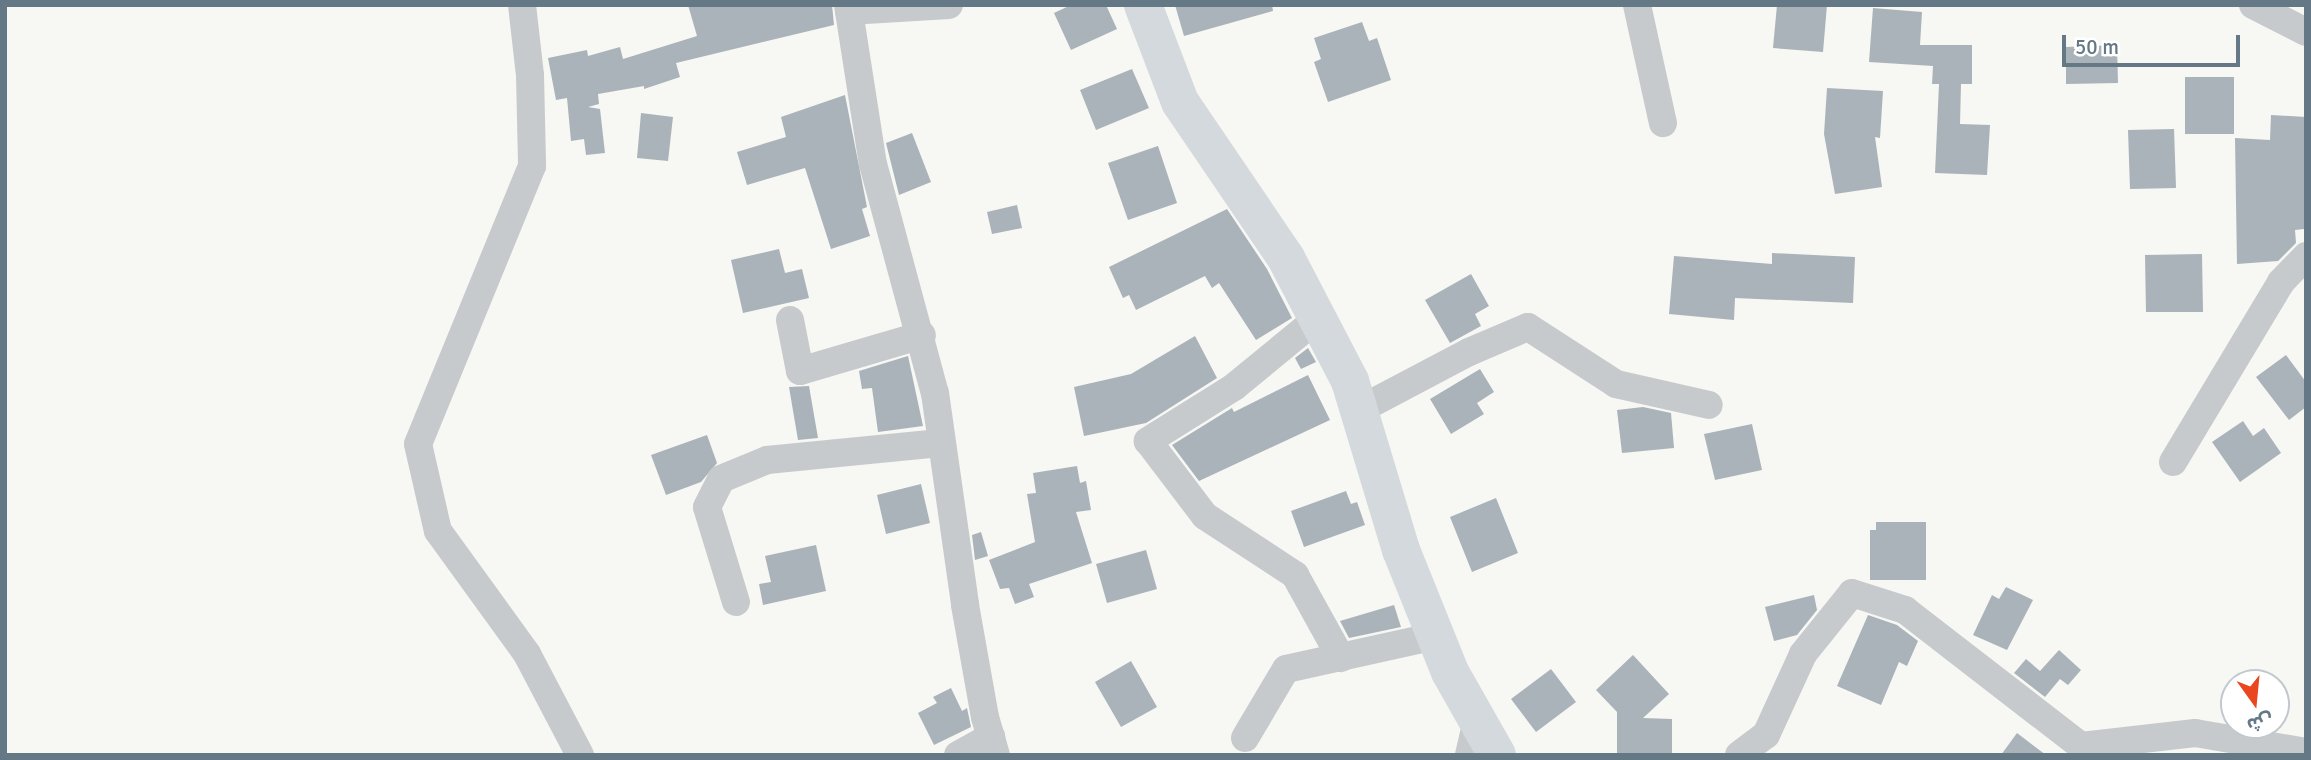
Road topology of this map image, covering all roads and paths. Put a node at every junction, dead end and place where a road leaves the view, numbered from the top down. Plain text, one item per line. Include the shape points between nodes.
1 (523, 5) edge
2 (949, 5) edge
3 (1143, 5) edge
4 (1637, 5) edge
5 (2253, 5) edge
6 (848, 8) edge
7 (2306, 32) edge
8 (1663, 122) dead end
9 (2306, 256) edge
10 (1318, 318) junction
11 (790, 320) dead end
12 (922, 335) junction
13 (1709, 405) dead end
14 (1359, 410) junction
15 (940, 443) junction
16 (2173, 461) dead end
17 (736, 601) dead end
18 (1436, 636) junction
19 (1341, 658) junction
20 (1473, 737) edge
21 (1245, 738) dead end
22 (993, 746) edge
23 (2306, 752) edge
24 (580, 755) edge
25 (958, 755) edge
26 (1497, 755) edge
27 (1740, 755) edge

1 - 24 street via 532,166 418,444 438,531 527,654
2 - 6 street
3 - 10 street via 1180,102 1286,258
4 - 8 street
5 - 7 street
6 - 12 street via 873,164
9 - 16 street via 2281,282
10 - 14 street via 1350,381
10 - 19 street via 1234,387 1148,441 1205,516 1295,575
11 - 12 street via 800,371
12 - 15 street
13 - 14 street via 1616,384 1528,327 1469,352
14 - 18 street via 1401,550
15 - 17 street via 767,460 721,479 707,507
15 - 22 street
18 - 19 street
18 - 20 street
19 - 21 street via 1286,669
20 - 26 street
22 - 25 street
23 - 27 street via 2195,733 2081,746 1905,610 1852,593 1803,654 1766,735

